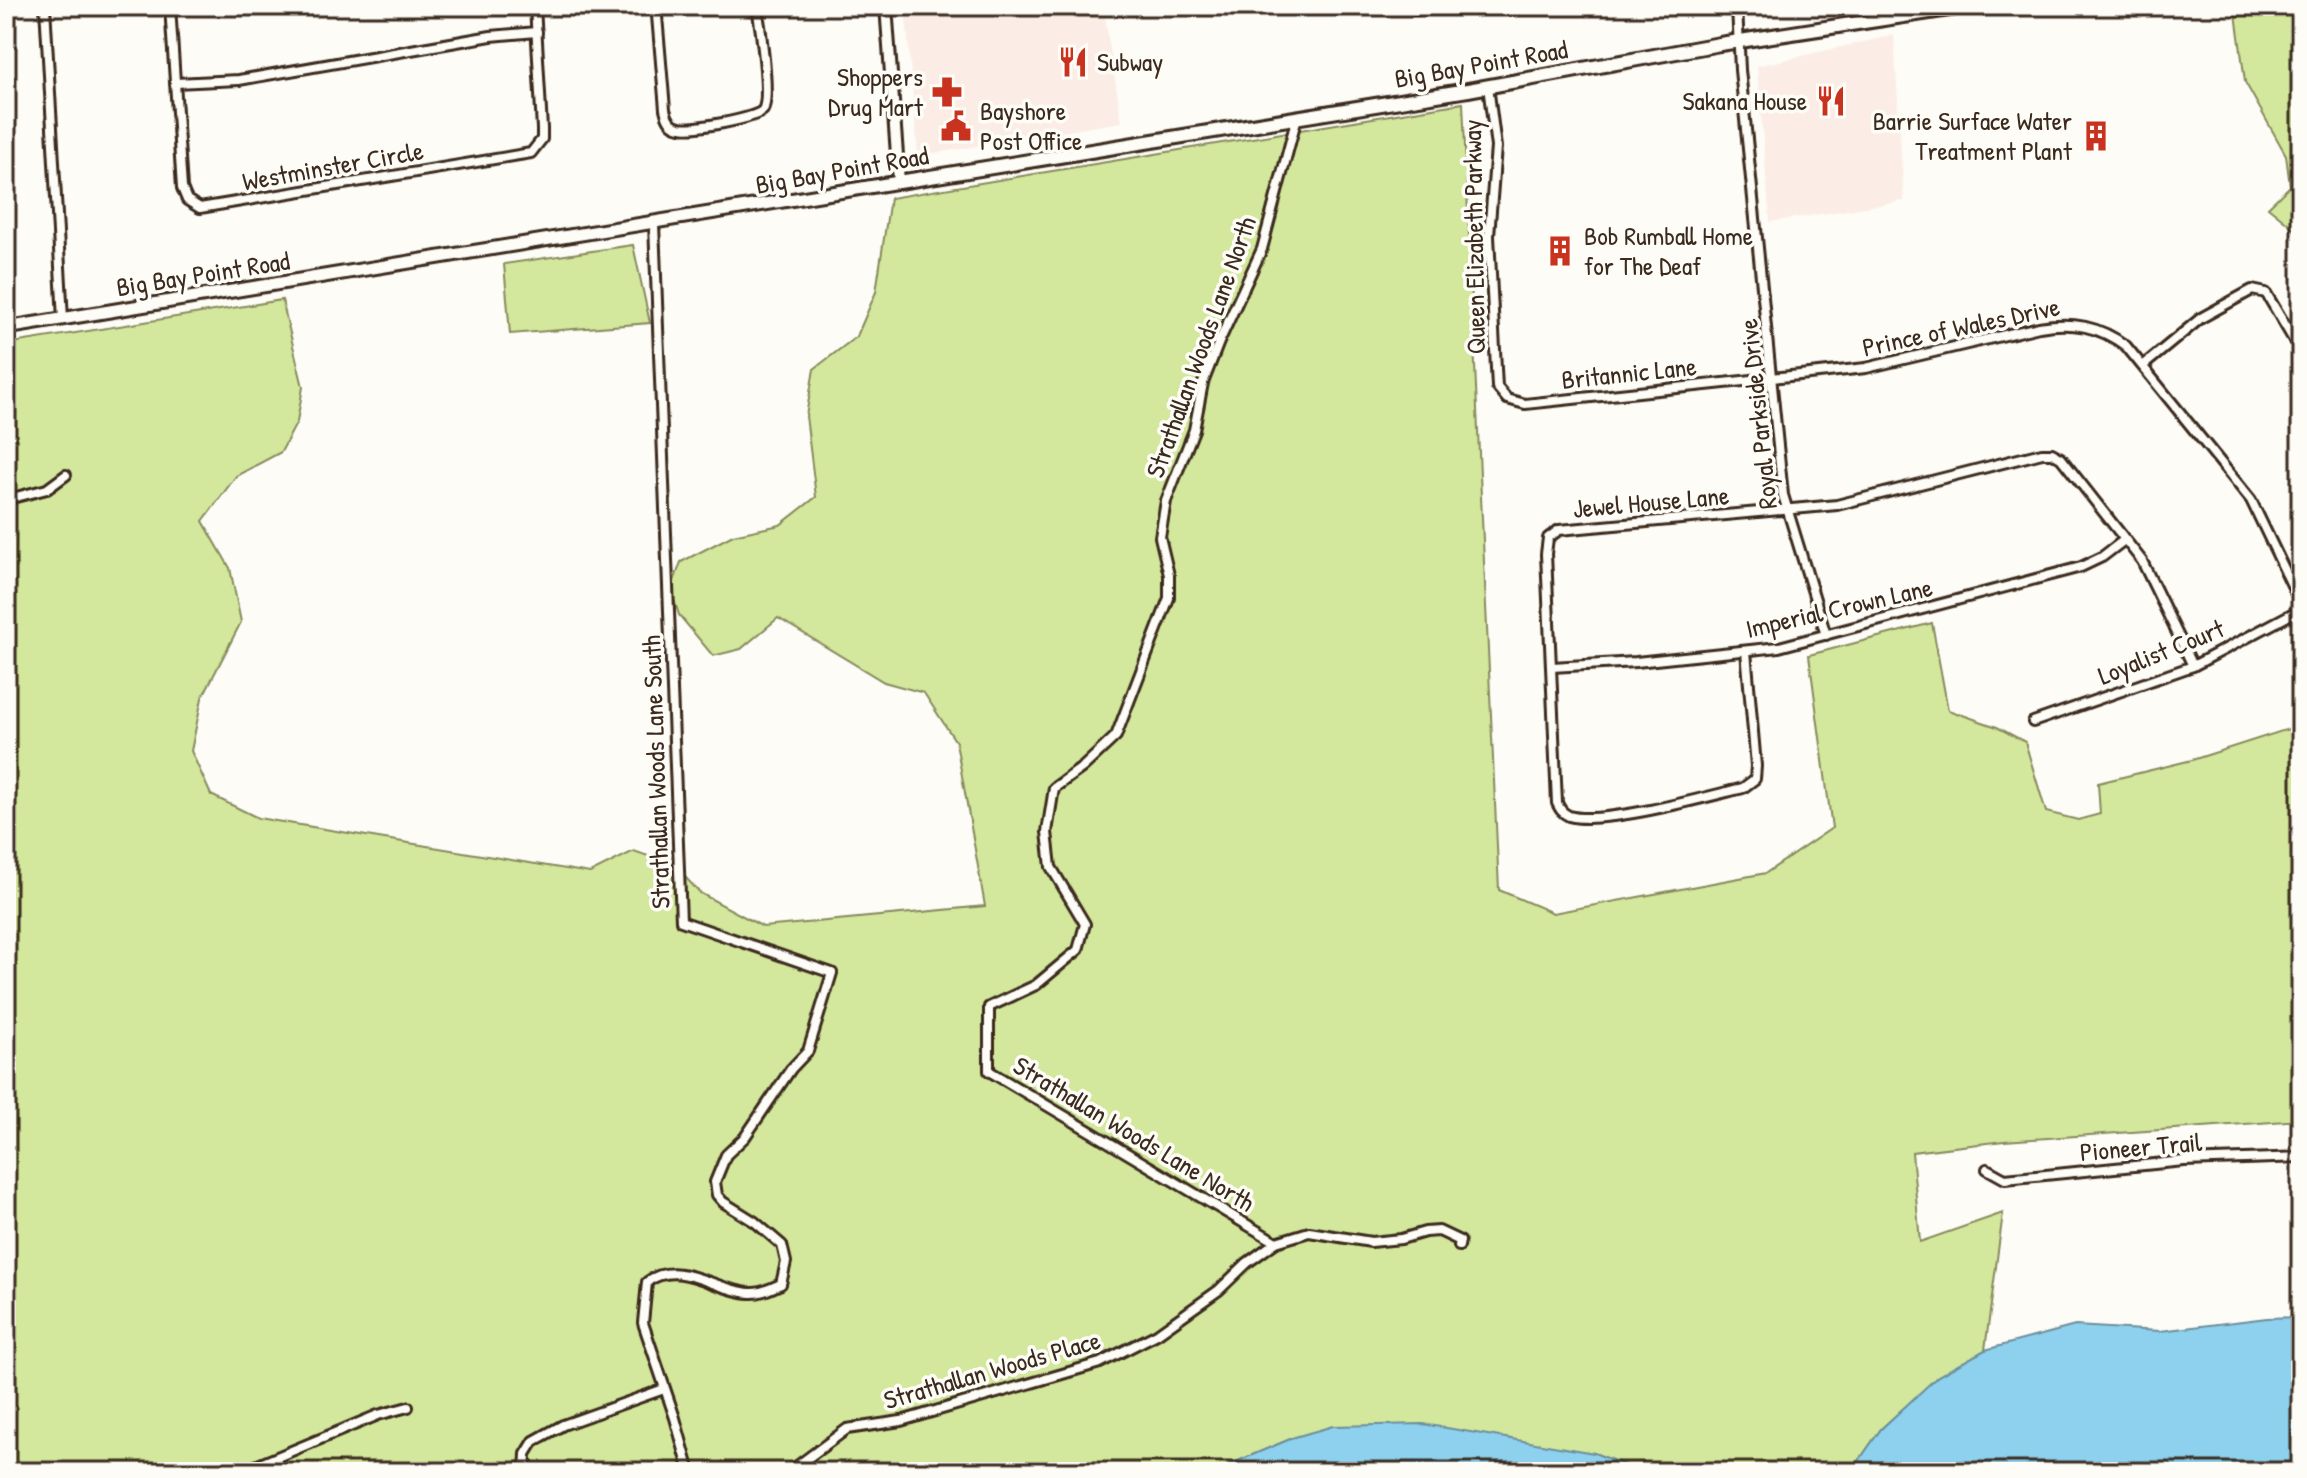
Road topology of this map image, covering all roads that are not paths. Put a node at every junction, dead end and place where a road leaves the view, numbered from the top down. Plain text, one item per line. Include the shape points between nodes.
1 (45, 6) edge
2 (170, 6) edge
3 (535, 6) edge
4 (660, 6) edge
5 (757, 6) edge
6 (886, 6) edge
7 (1410, 6) edge
8 (1438, 6) edge
9 (1737, 6) edge
10 (1969, 6) edge
11 (537, 32) junction
12 (1739, 41) junction
13 (175, 83) junction
14 (1488, 86) junction
15 (1297, 117) junction
16 (899, 182) junction
17 (654, 224) junction
18 (63, 319) junction
19 (6, 328) edge
20 (2301, 352) edge
21 (2144, 365) junction
22 (1772, 378) junction
23 (1497, 387) joint
24 (66, 475) dead end
25 (6, 504) edge
26 (1787, 511) junction
27 (2123, 541) junction
28 (2301, 607) edge
29 (1826, 635) junction
30 (1746, 651) junction
31 (2193, 666) junction
32 (1552, 667) junction
33 (2033, 722) dead end
34 (2301, 1157) edge
35 (1987, 1169) dead end
36 (1276, 1242) junction
37 (1459, 1246) dead end
38 (664, 1389) junction
39 (408, 1407) dead end
40 (241, 1472) edge
41 (525, 1472) edge
42 (690, 1472) edge
43 (789, 1472) edge

1 - 18 street
2 - 13 street, Westminster Circle
3 - 11 street, Westminster Circle
4 - 5 street via 665,109 670,122 688,128 754,116 764,107
6 - 16 street
7 - 8 street
9 - 12 street, Royal Parkside Drive
10 - 12 main road, Big Bay Point Road
11 - 13 street via 239,80
11 - 13 street, Westminster Circle via 542,139 531,153 209,207 192,205 182,188
12 - 14 main road, Big Bay Point Road
12 - 22 street, Royal Parkside Drive
14 - 15 main road, Big Bay Point Road
14 - 23 street, Queen Elizabeth Parkway via 1496,139 1489,236
15 - 16 main road, Big Bay Point Road
15 - 36 street, Strathallan Woods Lane North via 1262,249 1203,383 1194,430 1166,501 1160,537 1169,598 1116,736 1054,788 1047,832 1051,867 1085,924 1078,950 1036,985 989,1007 989,1071
16 - 17 main road, Big Bay Point Road
17 - 18 main road, Big Bay Point Road
17 - 38 street, Strathallan Woods Lane South via 681,921 832,973 808,1051 726,1155 715,1182 723,1202 782,1245 786,1262 781,1284 754,1294 675,1272 658,1273 647,1282 643,1323
18 - 19 main road, Big Bay Point Road
20 - 21 street via 2266,293 2252,290 2201,318
21 - 22 street, Prince of Wales Drive via 2112,336 2084,325 2054,324 1866,368
21 - 28 street, Prince of Wales Drive via 2255,505
22 - 23 street, Britannic Lane via 1525,404 1507,399
22 - 26 street, Royal Parkside Drive
24 - 25 street via 47,489
26 - 27 street, Jewel House Lane via 1837,505 2052,453
26 - 29 street, Royal Parkside Drive
26 - 32 street, Jewel House Lane via 1559,530 1548,538 1546,554
27 - 29 street, Imperial Crown Lane via 2084,567
27 - 31 street, Jewel House Lane via 2142,561
28 - 31 street, Loyalist Court
29 - 30 street, Imperial Crown Lane
30 - 32 street, Imperial Crown Lane
30 - 32 street, Jewel House Lane via 1755,779 1743,788 1620,815 1571,817 1557,803
31 - 33 street, Loyalist Court
34 - 35 street, Pioneer Trail via 2184,1161 2005,1179
36 - 37 street, Strathallan Woods Place via 1309,1232 1371,1242 1439,1231 1460,1241
36 - 43 street, Strathallan Woods Place via 1157,1334 1100,1363 901,1421 847,1429
38 - 41 street via 563,1425 534,1441 526,1454
38 - 42 street, Strathallan Woods Lane South
39 - 40 street

